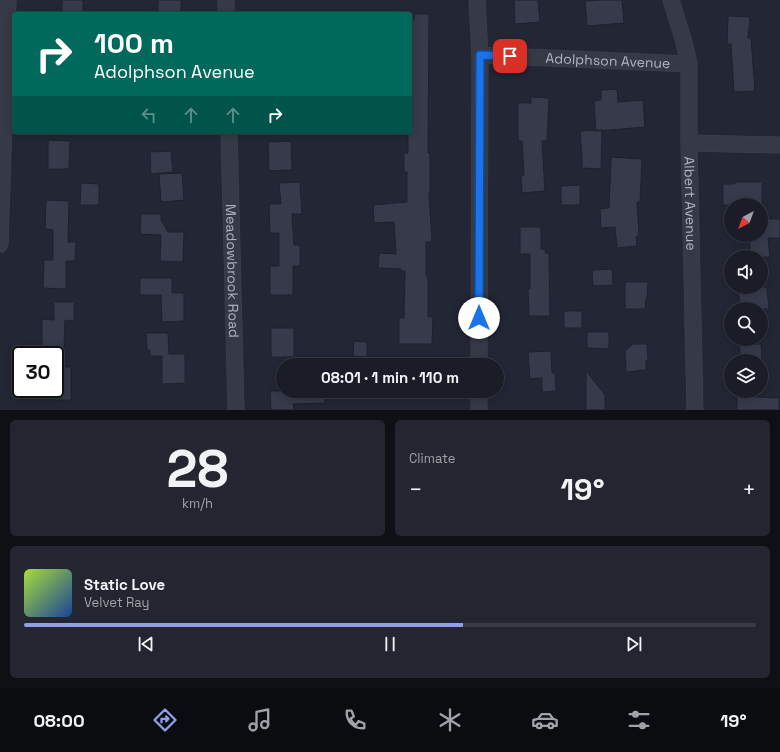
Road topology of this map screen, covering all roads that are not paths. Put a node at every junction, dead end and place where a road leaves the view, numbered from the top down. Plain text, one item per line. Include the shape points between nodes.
1 (8, 0) edge
2 (226, 0) edge
3 (478, 0) edge
4 (671, 0) edge
5 (226, 12) edge
6 (480, 55) junction
7 (688, 64) junction
8 (229, 134) edge
9 (689, 143) junction
10 (780, 145) edge
11 (0, 244) edge
12 (479, 358) edge
13 (479, 398) edge
14 (236, 410) edge
15 (479, 410) edge
16 (695, 410) edge

1 - 11 street
2 - 5 street
3 - 6 street
4 - 7 street, Albert Avenue
6 - 7 street, Adolphson Avenue
6 - 12 street
7 - 9 street, Albert Avenue
8 - 14 street, Meadowbrook Road
9 - 10 street
9 - 16 street, Albert Avenue
13 - 15 street

